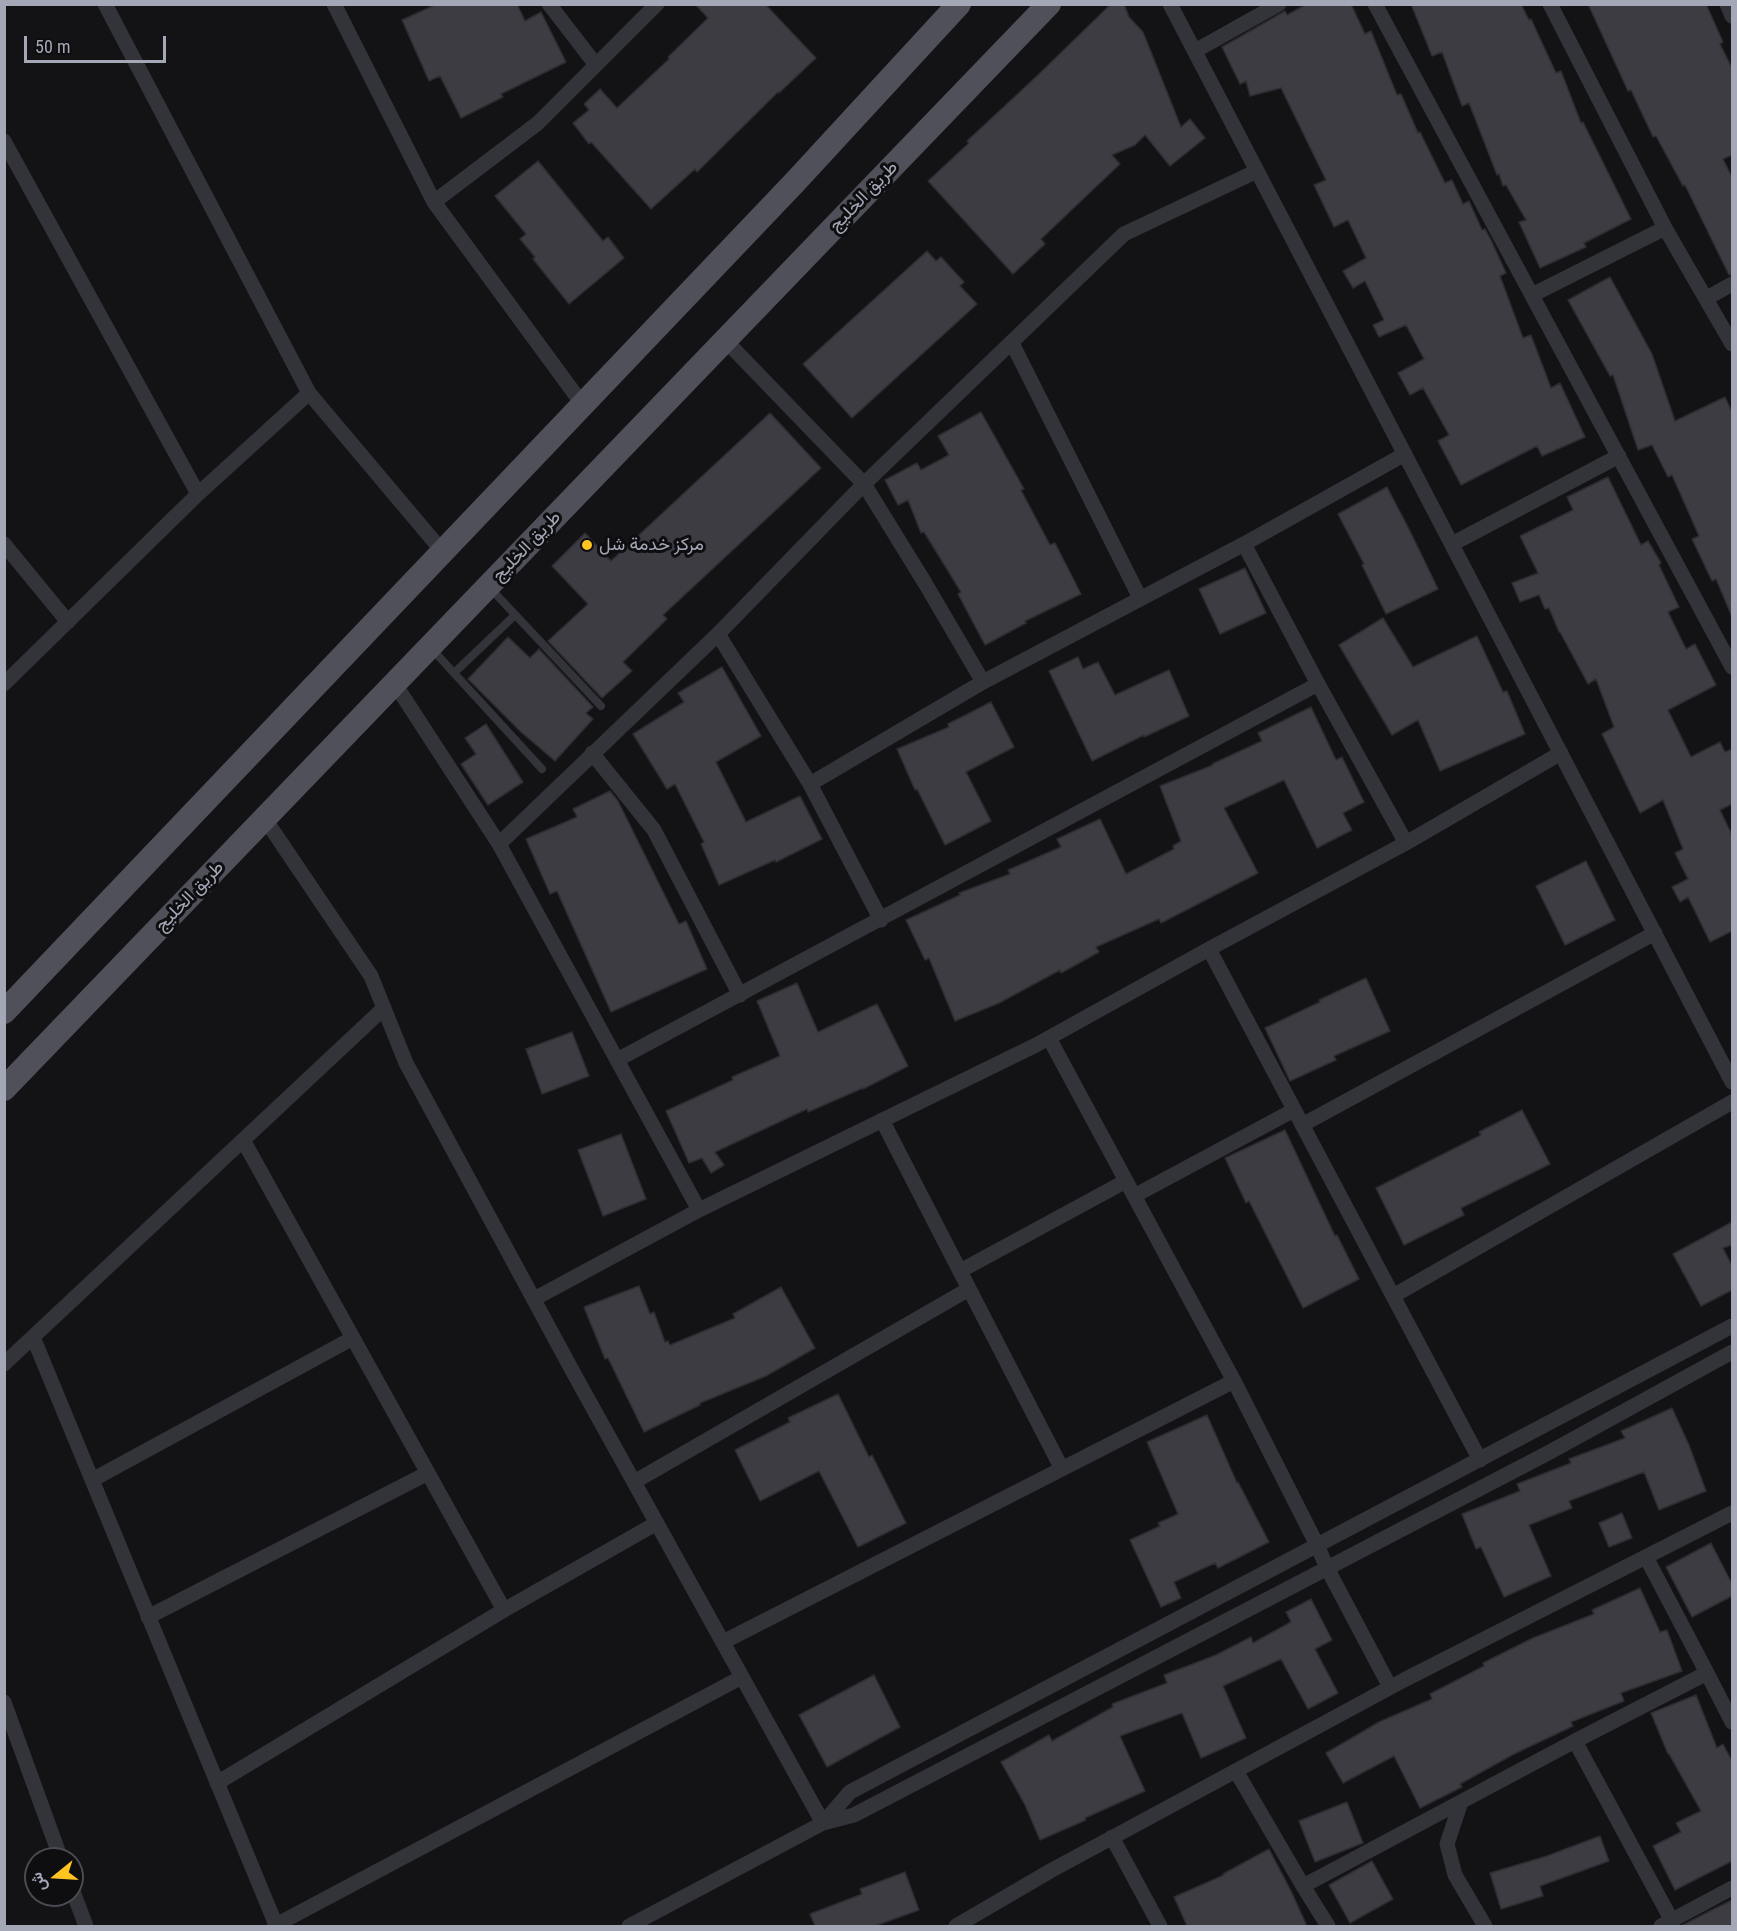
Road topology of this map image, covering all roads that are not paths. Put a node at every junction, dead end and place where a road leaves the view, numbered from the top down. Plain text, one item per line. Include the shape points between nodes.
1 (105, 4) edge
2 (334, 4) edge
3 (549, 4) edge
4 (657, 4) edge
5 (959, 4) edge
6 (1049, 4) edge
7 (1170, 4) edge
8 (1279, 4) edge
9 (1375, 4) edge
10 (1550, 4) edge
11 (1726, 4) edge
12 (1732, 15) edge
13 (1194, 51) junction
14 (596, 64) junction
15 (4, 141) edge
16 (1257, 171) junction
17 (434, 202) junction
18 (1665, 228) junction
19 (1732, 284) edge
20 (1532, 295) junction
21 (1707, 298) junction
22 (725, 340) junction
23 (1012, 343) junction
24 (1732, 344) edge
25 (309, 393) junction
26 (583, 405) junction
27 (1405, 454) junction
28 (1619, 456) junction
29 (864, 484) junction
30 (198, 494) junction
31 (4, 544) edge
32 (1244, 544) junction
33 (1452, 544) junction
34 (443, 552) junction
35 (488, 587) junction
36 (1140, 598) junction
37 (515, 615) junction
38 (68, 622) junction
39 (718, 634) junction
40 (430, 647) junction
41 (1732, 668) edge
42 (454, 673) junction
43 (983, 682) junction
44 (4, 684) edge
45 (395, 684) junction
46 (1318, 684) junction
47 (601, 706) dead end
48 (592, 753) junction
49 (1561, 753) junction
50 (542, 769) dead end
51 (810, 783) junction
52 (265, 819) junction
53 (1406, 843) junction
54 (499, 844) junction
55 (881, 920) junction
56 (1655, 933) junction
57 (1209, 949) junction
58 (740, 994) junction
59 (384, 1008) junction
60 (4, 1012) edge
61 (1049, 1038) junction
62 (617, 1060) junction
63 (1732, 1082) edge
64 (4, 1089) edge
65 (1732, 1102) edge
66 (1294, 1110) junction
67 (882, 1120) junction
68 (1302, 1125) junction
69 (243, 1140) junction
70 (1126, 1181) junction
71 (1134, 1196) junction
72 (699, 1210) junction
73 (960, 1271) junction
74 (969, 1289) junction
75 (1393, 1296) junction
76 (534, 1299) junction
77 (1732, 1326) edge
78 (33, 1337) junction
79 (352, 1338) junction
80 (1732, 1352) edge
81 (4, 1364) edge
82 (1234, 1381) junction
83 (1480, 1460) junction
84 (1062, 1469) junction
85 (428, 1473) junction
86 (92, 1480) junction
87 (634, 1482) junction
88 (1732, 1513) edge
89 (657, 1523) junction
90 (1317, 1545) junction
91 (1646, 1557) junction
92 (1327, 1568) junction
93 (504, 1610) junction
94 (148, 1617) junction
95 (723, 1642) junction
96 (1707, 1674) junction
97 (742, 1677) junction
98 (1390, 1688) junction
99 (4, 1702) edge
100 (1732, 1722) edge
101 (1575, 1740) junction
102 (1236, 1770) junction
103 (217, 1783) junction
104 (1461, 1802) junction
105 (823, 1823) junction
106 (1113, 1837) junction
107 (57, 1847) edge
108 (1303, 1886) junction
109 (1732, 1888) edge
110 (79, 1907) edge
111 (1667, 1924) edge
112 (634, 1925) edge
113 (86, 1926) edge
114 (275, 1926) edge
115 (960, 1926) edge
116 (1160, 1926) edge
117 (1328, 1926) edge
118 (1485, 1926) edge

1 - 25 street
2 - 17 street
3 - 14 street
4 - 14 street
5 - 26 main road
6 - 22 main road, طريق الخليج
7 - 13 street
8 - 13 street
9 - 20 street
10 - 18 street
11 - 12 street
13 - 16 street
14 - 17 street via 538,123
15 - 30 street
16 - 23 street via 1124,234
16 - 27 street
17 - 26 street
18 - 20 street
18 - 21 street
19 - 21 street
20 - 28 street
21 - 24 street
22 - 29 street
22 - 35 main road, طريق الخليج
23 - 29 street
23 - 36 street
25 - 30 street
25 - 34 street
26 - 34 main road
27 - 32 street
27 - 33 street
28 - 33 street
28 - 41 street
29 - 39 street
29 - 43 street
30 - 38 street
31 - 38 street
32 - 36 street
32 - 46 street
33 - 49 street
34 - 60 main road
35 - 37 lane
35 - 40 main road, طريق الخليج
36 - 43 street
37 - 42 lane
37 - 47 lane
38 - 44 street
39 - 48 street
39 - 51 street
40 - 42 lane
40 - 45 main road, طريق الخليج
42 - 50 lane
43 - 51 street
45 - 52 main road, طريق الخليج
45 - 54 street
46 - 53 street
46 - 55 street
48 - 54 street
48 - 58 street via 654,830
49 - 53 street
49 - 56 street
51 - 55 street
52 - 59 street via 371,976
52 - 64 main road, طريق الخليج
53 - 57 street
54 - 62 street
55 - 58 street
56 - 63 street
56 - 68 street
57 - 61 street
57 - 66 street
58 - 62 street
59 - 69 street
59 - 76 street via 406,1063
61 - 67 street
61 - 70 street
62 - 72 street
65 - 75 street
66 - 68 street
66 - 71 street
67 - 72 street
67 - 73 street
68 - 75 street
69 - 78 street
69 - 79 street
70 - 71 street
70 - 73 street
71 - 82 street
72 - 76 street
73 - 74 street
74 - 84 street
74 - 87 street
75 - 83 street
76 - 87 street
77 - 83 street
78 - 81 street
78 - 86 street
79 - 85 street
79 - 86 street
80 - 92 street
82 - 84 street
82 - 90 street
83 - 90 street
84 - 95 street
85 - 93 street
85 - 94 street
86 - 94 street
87 - 89 street
88 - 91 street
89 - 93 street
89 - 95 street
90 - 92 street
90 - 105 street via 850,1792
91 - 96 street
91 - 98 street
92 - 98 street
92 - 105 street via 854,1815
93 - 103 street
94 - 103 street
95 - 97 street
96 - 100 street
96 - 101 street
97 - 105 street
97 - 114 street
98 - 102 street
99 - 107 street
101 - 104 street
101 - 111 street
102 - 106 street
102 - 108 street
103 - 114 street
104 - 108 street
104 - 118 street via 1447,1844 1455,1875
105 - 112 street
106 - 115 street
106 - 116 street
108 - 117 street
109 - 111 street
110 - 113 street

